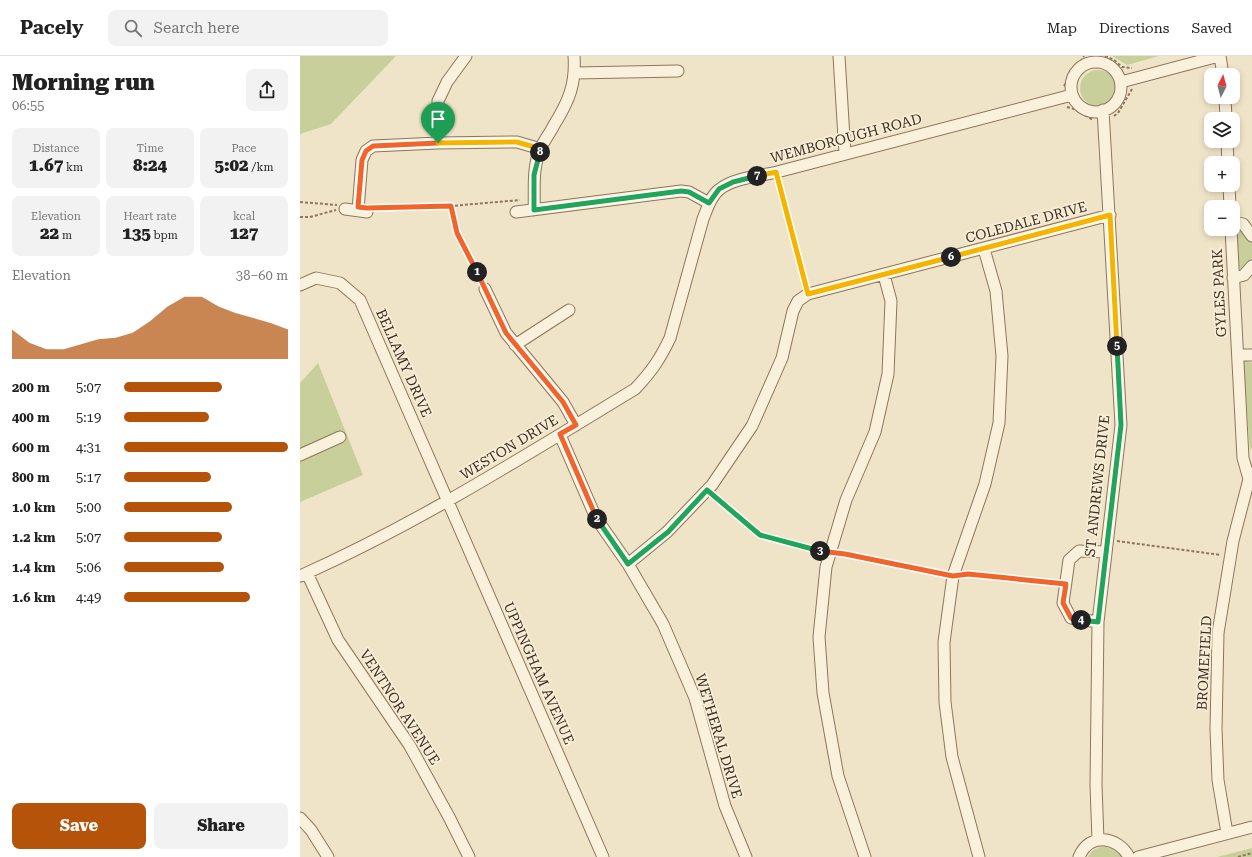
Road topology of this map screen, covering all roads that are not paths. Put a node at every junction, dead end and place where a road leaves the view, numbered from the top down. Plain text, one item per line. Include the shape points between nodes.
1 (466, 56) edge
2 (574, 56) edge
3 (838, 56) edge
4 (1220, 56) edge
5 (1089, 58) edge
6 (1222, 68) edge
7 (678, 71) dead end
8 (575, 73) junction
9 (1121, 82) junction
10 (1072, 95) junction
11 (1103, 110) junction
12 (438, 143) junction
13 (541, 149) junction
14 (845, 154) junction
15 (709, 203) junction
16 (343, 207) road end
17 (534, 210) junction
18 (516, 212) dead end
19 (1110, 215) junction
20 (1240, 223) edge
21 (1231, 236) edge
22 (1252, 236) edge
23 (984, 249) junction
24 (1252, 266) edge
25 (884, 275) junction
26 (1233, 278) junction
27 (300, 285) edge
28 (485, 289) road end
29 (569, 310) dead end
30 (515, 344) junction
31 (1238, 355) junction
32 (1252, 355) edge
33 (576, 425) junction
34 (560, 434) junction
35 (340, 437) dead end
36 (300, 455) edge
37 (1251, 476) edge
38 (448, 501) junction
39 (1106, 552) junction
40 (628, 564) junction
41 (303, 575) edge
42 (1098, 622) junction
43 (300, 818) edge
44 (1252, 827) edge
45 (1227, 833) junction
46 (1098, 840) junction
47 (328, 857) edge
48 (469, 857) edge
49 (603, 857) edge
50 (746, 857) edge
51 (865, 857) edge
52 (979, 857) edge
53 (1079, 857) edge
54 (1129, 857) edge
55 (1138, 857) edge

1 - 12 street via 447,82 438,101
2 - 8 street
3 - 14 street
4 - 6 street
4 - 9 street
5 - 9 street via 1107,64
5 - 10 street via 1074,77 1071,85
7 - 8 street
8 - 13 street via 571,93
9 - 11 street via 1119,98 1114,105
10 - 11 street via 1085,110
10 - 14 street, WEMBOROUGH ROAD
11 - 19 street, ST ANDREWS DRIVE
12 - 13 street via 517,142
12 - 16 street via 373,146 366,151 362,160 367,210
13 - 17 street via 534,175
14 - 15 street, WEMBOROUGH ROAD via 733,182 719,189
15 - 17 street via 689,192 681,191
15 - 33 street, WESTON DRIVE via 670,338 662,355 636,388
17 - 18 street
19 - 23 street, COLEDALE DRIVE
19 - 39 street, ST ANDREWS DRIVE via 1121,425
20 - 22 street
21 - 26 street, GYLES PARK
23 - 25 street, COLEDALE DRIVE
23 - 52 street via 996,291 1002,356 999,423 985,484 953,576 944,642 945,702 952,757
24 - 26 street via 1244,275
25 - 40 street, COLEDALE DRIVE via 808,294 798,301 793,311 782,358 752,426 707,490 668,532
25 - 51 street via 890,301 888,374 874,432 846,500 826,567 820,637 823,693 838,776
26 - 31 street, GYLES PARK
27 - 38 street, BELLAMY DRIVE via 316,278 340,283 360,300
28 - 30 street via 506,333
29 - 30 street
30 - 33 street via 563,402
31 - 32 street, GYLES PARK
31 - 37 street, GYLES PARK via 1243,458
33 - 34 street, WESTON DRIVE
34 - 38 street, WESTON DRIVE
34 - 40 street, WETHERAL DRIVE via 596,518
35 - 36 street
37 - 45 street, BROMEFIELD via 1230,556 1218,633 1218,780
38 - 41 street, WESTON DRIVE
38 - 49 street, UPPINGHAM AVENUE
39 - 42 street, ST ANDREWS DRIVE
39 - 42 street via 1079,551 1069,560 1063,603 1071,618
40 - 50 street, WETHERAL DRIVE via 663,624 695,698 725,806
41 - 48 street, VENTNOR AVENUE via 338,640 410,746
42 - 46 street, ST ANDREWS DRIVE
43 - 47 street
44 - 45 street
45 - 55 street
46 - 53 street via 1089,844
46 - 54 street via 1109,840 1118,844

